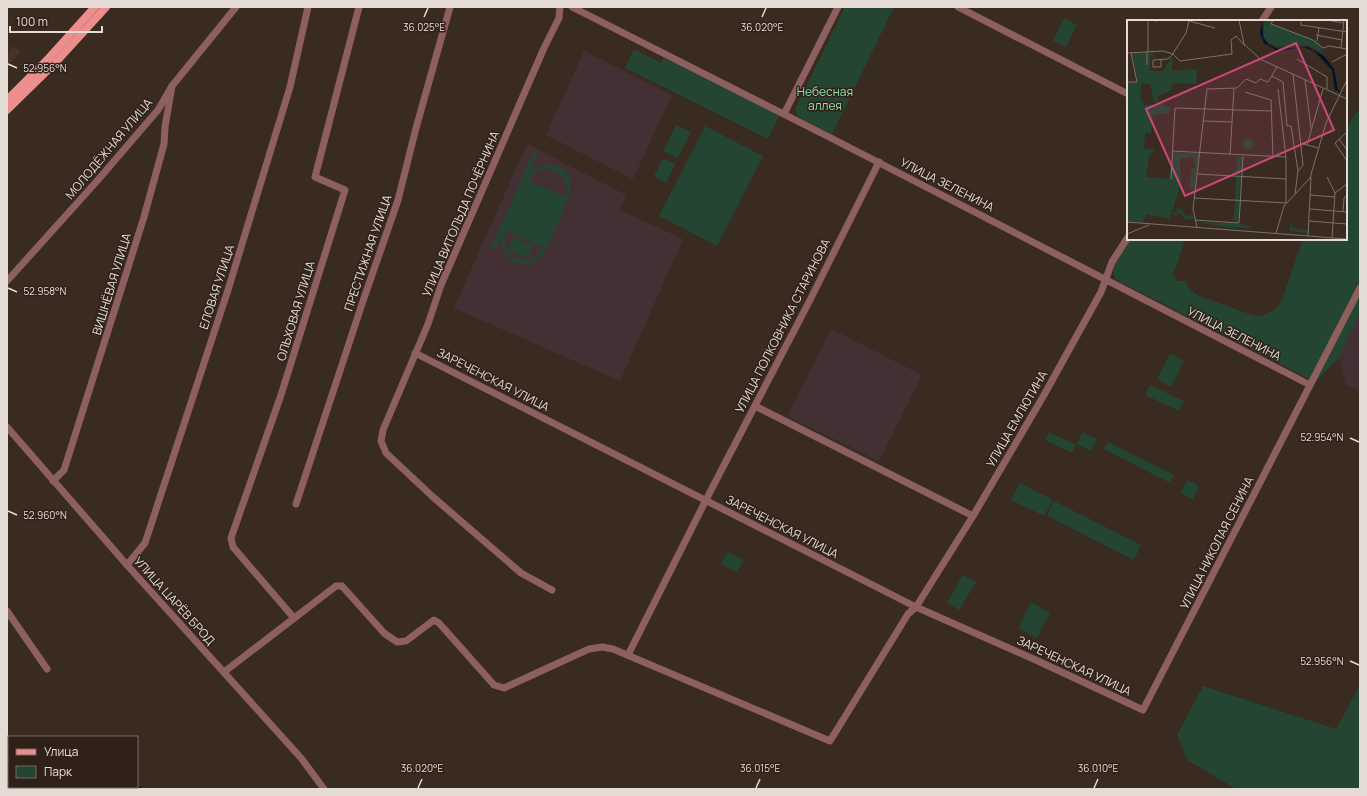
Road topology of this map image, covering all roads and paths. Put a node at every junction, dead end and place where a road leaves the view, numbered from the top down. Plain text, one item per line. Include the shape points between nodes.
1 (95, 7) edge
2 (106, 7) edge
3 (236, 7) edge
4 (300, 7) edge
5 (359, 7) edge
6 (450, 7) edge
7 (560, 7) edge
8 (572, 7) edge
9 (838, 7) edge
10 (958, 7) edge
11 (1271, 7) edge
12 (307, 10) edge
13 (1263, 20) edge
14 (172, 86) junction
15 (1127, 93) edge
16 (7, 100) edge
17 (7, 110) edge
18 (784, 114) junction
19 (879, 162) junction
20 (1127, 239) edge
21 (1106, 280) junction
22 (7, 281) edge
23 (1360, 288) edge
24 (415, 353) junction
25 (1310, 385) junction
26 (754, 406) junction
27 (7, 427) edge
28 (53, 481) junction
29 (706, 500) junction
30 (296, 504) dead end
31 (974, 516) junction
32 (127, 565) junction
33 (552, 590) dead end
34 (916, 607) junction
35 (7, 611) edge
36 (294, 618) junction
37 (628, 655) junction
38 (47, 668) dead end
39 (224, 672) junction
40 (1143, 710) joint
41 (324, 789) edge

1 - 16 main road via 45,63
2 - 17 main road
3 - 14 street, МОЛОДЁЖНАЯ УЛИЦА
4 - 12 street
5 - 36 street, ОЛЬХОВАЯ УЛИЦА via 315,177 345,190 281,395 231,538 233,547
6 - 30 street, ПРЕСТИЖНАЯ УЛИЦА via 398,200
7 - 24 street, УЛИЦА ВИТОЛЬДА ПОЧЁРНИНА via 559,18 441,285
8 - 18 street, УЛИЦА ЗЕЛЕНИНА
9 - 18 street
10 - 15 street
11 - 13 street
12 - 32 street, ЕЛОВАЯ УЛИЦА via 290,87 225,298 145,543
14 - 22 street, МОЛОДЁЖНАЯ УЛИЦА via 153,116
14 - 28 street, ВИШНЁВАЯ УЛИЦА via 164,144 144,217 64,470
18 - 19 street, УЛИЦА ЗЕЛЕНИНА
19 - 21 street, УЛИЦА ЗЕЛЕНИНА
19 - 26 street, УЛИЦА ПОЛКОВНИКА СТАРИНОВА
20 - 21 street, УЛИЦА ЕМЛЮТИНА via 1112,262
21 - 25 street, УЛИЦА ЗЕЛЕНИНА
21 - 31 street, УЛИЦА ЕМЛЮТИНА via 1067,354
23 - 25 street, УЛИЦА НИКОЛАЯ СЕНИНА
24 - 29 street, ЗАРЕЧЕНСКАЯ УЛИЦА
24 - 33 street, УЛИЦА ВИТОЛЬДА ПОЧЁРНИНА via 383,430 382,447 433,497 520,573
25 - 40 street, УЛИЦА НИКОЛАЯ СЕНИНА
26 - 29 street, УЛИЦА ПОЛКОВНИКА СТАРИНОВА
26 - 31 street
27 - 28 street, УЛИЦА ЦАРЁВ БРОД
28 - 32 street, УЛИЦА ЦАРЁВ БРОД
29 - 34 street, ЗАРЕЧЕНСКАЯ УЛИЦА
29 - 37 street, УЛИЦА ПОЛКОВНИКА СТАРИНОВА
31 - 34 street, УЛИЦА ЕМЛЮТИНА
32 - 39 street, УЛИЦА ЦАРЁВ БРОД
34 - 37 street, УЛИЦА ЕМЛЮТИНА via 908,614 830,741
34 - 40 street, ЗАРЕЧЕНСКАЯ УЛИЦА
35 - 38 street
36 - 37 street via 336,586 342,586 384,633 397,642 406,641 434,620 439,623 494,685 504,688 589,648 614,649
36 - 39 street
39 - 41 street, УЛИЦА ЦАРЁВ БРОД via 301,758

